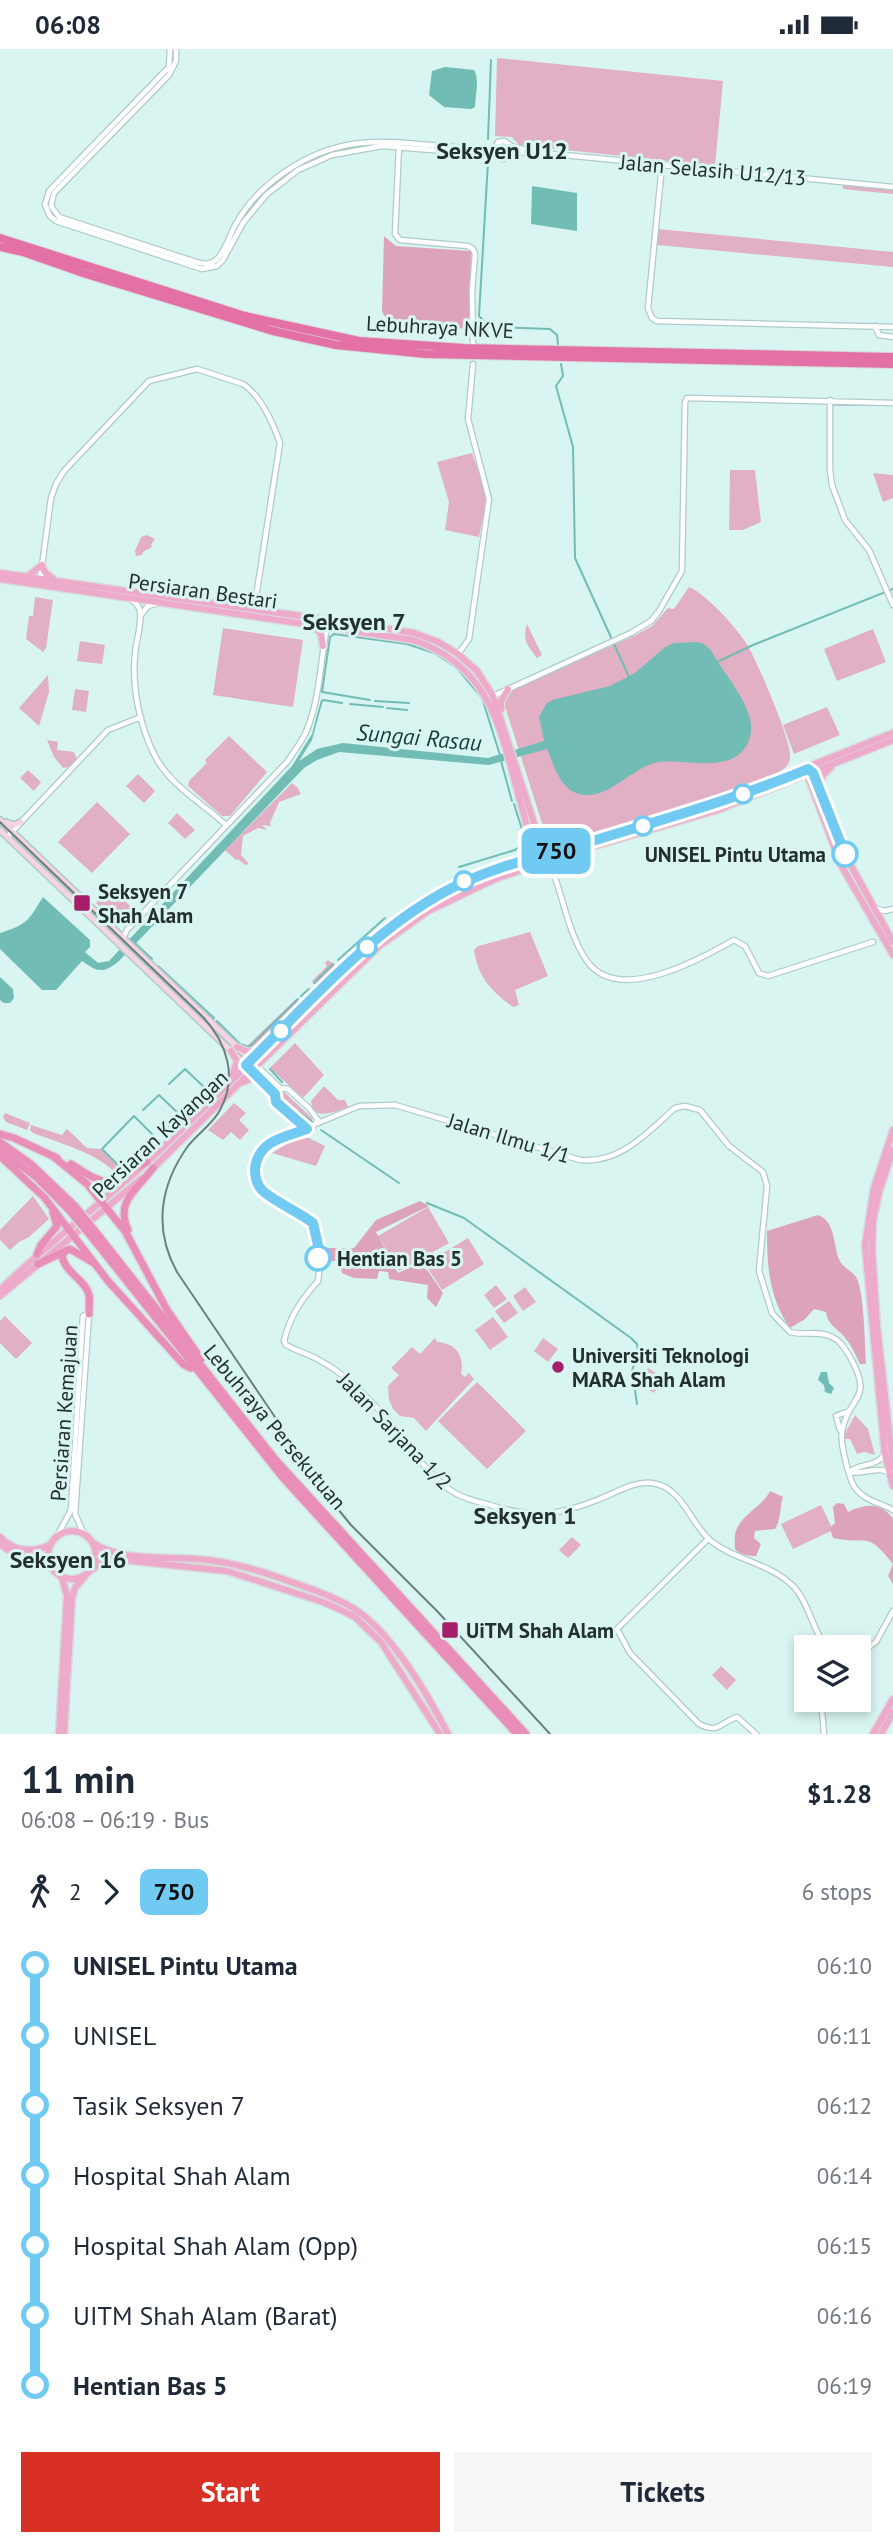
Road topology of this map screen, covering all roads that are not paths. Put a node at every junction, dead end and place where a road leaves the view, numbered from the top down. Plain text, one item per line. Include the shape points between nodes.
1 (170, 49) edge
2 (176, 49) edge
3 (399, 146) junction
4 (511, 146) junction
5 (494, 152) junction
6 (533, 152) junction
7 (511, 153) junction
8 (662, 165) junction
9 (893, 187) edge
10 (0, 238) edge
11 (0, 247) edge
12 (875, 326) junction
13 (893, 327) edge
14 (893, 337) edge
15 (473, 342) dead end
16 (893, 357) edge
17 (473, 364) dead end
18 (893, 364) edge
19 (830, 400) junction
20 (893, 403) edge
21 (42, 565) junction
22 (0, 573) edge
23 (26, 577) junction
24 (0, 579) edge
25 (56, 581) junction
26 (40, 582) junction
27 (256, 597) junction
28 (131, 599) junction
29 (892, 601) edge
30 (159, 603) junction
31 (243, 608) junction
32 (264, 611) junction
33 (286, 614) junction
34 (140, 616) junction
35 (307, 624) junction
36 (327, 627) junction
37 (345, 630) junction
38 (323, 646) junction
39 (458, 654) junction
40 (481, 677) junction
41 (508, 689) junction
42 (494, 695) junction
43 (141, 717) junction
44 (502, 728) junction
45 (893, 733) edge
46 (893, 740) edge
47 (842, 753) junction
48 (513, 763) junction
49 (835, 763) junction
50 (809, 772) junction
51 (792, 782) junction
52 (770, 783) junction
53 (816, 791) junction
54 (532, 818) junction
55 (0, 819) edge
56 (21, 822) junction
57 (226, 825) junction
58 (0, 828) edge
59 (528, 830) junction
60 (10, 833) junction
61 (18, 838) junction
62 (581, 850) junction
63 (23, 852) junction
64 (562, 854) junction
65 (540, 855) junction
66 (33, 861) junction
67 (515, 863) junction
68 (534, 867) junction
69 (554, 875) junction
70 (495, 879) junction
71 (872, 905) junction
72 (891, 910) edge
73 (419, 917) junction
74 (398, 922) junction
75 (882, 929) junction
76 (115, 930) junction
77 (127, 930) junction
78 (124, 939) junction
79 (873, 942) junction
80 (893, 942) edge
81 (117, 943) junction
82 (379, 946) junction
83 (891, 952) edge
84 (263, 1048) junction
85 (234, 1049) junction
86 (264, 1059) junction
87 (252, 1066) junction
88 (262, 1076) junction
89 (235, 1083) junction
90 (280, 1088) junction
91 (275, 1094) junction
92 (316, 1115) junction
93 (330, 1118) junction
94 (297, 1121) junction
95 (317, 1123) junction
96 (307, 1129) junction
97 (893, 1130) edge
98 (293, 1133) junction
99 (0, 1134) edge
100 (0, 1142) edge
101 (893, 1144) edge
102 (0, 1150) edge
103 (892, 1153) edge
104 (883, 1155) junction
105 (0, 1156) edge
106 (54, 1157) junction
107 (147, 1161) junction
108 (153, 1168) junction
109 (44, 1197) junction
110 (104, 1205) junction
111 (72, 1209) junction
112 (70, 1229) junction
113 (75, 1236) junction
114 (97, 1238) junction
115 (137, 1250) junction
116 (65, 1251) junction
117 (37, 1254) junction
118 (38, 1264) junction
119 (95, 1265) junction
120 (0, 1290) edge
121 (0, 1296) edge
122 (89, 1314) junction
123 (195, 1370) junction
124 (236, 1408) junction
125 (853, 1408) junction
126 (841, 1433) junction
127 (885, 1455) junction
128 (846, 1460) junction
129 (857, 1466) junction
130 (891, 1469) edge
131 (849, 1472) junction
132 (859, 1473) junction
133 (853, 1485) junction
134 (893, 1486) edge
135 (893, 1510) edge
136 (84, 1534) junction
137 (57, 1536) junction
138 (0, 1537) edge
139 (708, 1539) junction
140 (93, 1543) junction
141 (0, 1544) edge
142 (50, 1545) junction
143 (49, 1563) junction
144 (93, 1569) junction
145 (84, 1577) junction
146 (62, 1578) junction
147 (893, 1611) edge
148 (817, 1635) edge
149 (871, 1646) edge
150 (893, 1699) edge
151 (822, 1712) edge
152 (893, 1712) edge
153 (439, 1732) edge
154 (59, 1734) edge
155 (64, 1734) edge
156 (448, 1734) edge
157 (517, 1734) edge
158 (526, 1734) edge
159 (756, 1734) edge
160 (824, 1734) edge
161 (873, 1734) edge
162 (881, 1734) edge

1 - 3 street via 169,67 49,191 45,205 56,221 210,268 223,260 261,201 298,170 341,153
2 - 5 street via 169,75 54,193 51,206 59,217 208,264 219,257 238,220 262,190 295,165 328,150 381,141
3 - 5 street
3 - 15 street via 395,234 400,240 473,249
4 - 5 street via 501,141
4 - 6 street, Jalan Selasih U12/13
4 - 7 street
5 - 7 street via 505,159
6 - 7 street, Jalan Selasih U12/13
6 - 8 street, Jalan Selasih U12/13
8 - 9 street, Jalan Selasih U12/13
8 - 12 street via 648,308 652,318
10 - 16 highway, Lebuhraya NKVE via 245,316 359,341 464,348
11 - 18 highway, Lebuhraya NKVE via 235,321 365,349
12 - 13 street
12 - 14 street via 879,335
17 - 39 street via 468,419 489,499 469,639
19 - 20 street
19 - 29 street via 832,485 847,524 869,550
19 - 41 street via 686,400 682,571 659,611 651,621 618,639
21 - 23 main road
21 - 25 main road
21 - 26 street
21 - 27 street via 51,498 64,471 149,381 197,369 250,389 280,443
22 - 23 main road, Persiaran Bestari
23 - 26 main road, Persiaran Bestari
24 - 26 main road, Persiaran Bestari
25 - 26 main road, Persiaran Bestari
25 - 31 main road, Persiaran Bestari
26 - 28 main road, Persiaran Bestari
27 - 31 street via 251,606
27 - 32 street
28 - 30 main road, Persiaran Bestari
28 - 34 street
30 - 34 street via 148,606
30 - 35 main road, Persiaran Bestari
31 - 32 main road, Persiaran Bestari
32 - 33 main road, Persiaran Bestari
33 - 36 main road
33 - 39 main road, Persiaran Bestari via 414,633
34 - 43 street via 134,672
35 - 36 main road, Persiaran Bestari
35 - 38 main road via 321,633
36 - 37 main road, Persiaran Bestari
36 - 38 street
37 - 38 main road via 333,632
37 - 44 main road, Persiaran Bestari via 436,648 472,676
38 - 57 street via 305,733 287,762
39 - 40 main road, Persiaran Bestari
40 - 41 main road via 496,690
40 - 42 main road, Persiaran Bestari
41 - 42 street
41 - 44 main road via 501,701
42 - 44 main road
43 - 56 street via 108,730
43 - 57 street via 163,768
44 - 48 main road, Persiaran Bestari
45 - 47 main road, Persiaran Kayangan
46 - 49 main road, Persiaran Kayangan
47 - 50 main road
47 - 52 main road, Persiaran Kayangan
48 - 54 main road, Persiaran Bestari
48 - 59 main road, Persiaran Bestari
49 - 50 main road, Persiaran Kayangan
49 - 53 main road
50 - 51 main road, Persiaran Kayangan
50 - 52 main road
50 - 53 main road
51 - 53 main road
51 - 62 main road, Persiaran Kayangan via 710,813
52 - 64 main road, Persiaran Kayangan
53 - 71 main road
53 - 75 main road via 842,865
54 - 64 main road via 541,841
54 - 65 main road, Persiaran Bestari
55 - 56 main road via 14,825
55 - 60 main road
56 - 60 street
56 - 61 main road
57 - 77 street
58 - 60 main road
58 - 63 main road
59 - 65 main road, Persiaran Bestari
59 - 67 main road via 529,850
60 - 61 main road
60 - 66 main road
61 - 76 main road
62 - 64 main road, Persiaran Kayangan
62 - 65 main road via 548,858
63 - 66 main road
63 - 81 main road
64 - 65 main road, Persiaran Kayangan
64 - 68 main road, Persiaran Kayangan
64 - 69 main road
65 - 67 main road, Persiaran Kayangan
65 - 70 main road
66 - 81 main road
67 - 74 main road, Persiaran Kayangan via 454,886
68 - 69 main road
68 - 70 main road, Persiaran Kayangan
69 - 79 street via 578,947 596,972 611,978 631,981 691,963 737,940 759,973 772,976
70 - 73 main road, Persiaran Kayangan
71 - 72 street
71 - 75 main road
72 - 75 street
73 - 74 main road
73 - 82 main road, Persiaran Kayangan
74 - 82 main road
74 - 84 main road, Persiaran Kayangan
75 - 79 street
75 - 80 main road
75 - 83 main road
76 - 77 street
76 - 78 main road
77 - 78 street
78 - 85 main road
79 - 83 street
81 - 85 main road
82 - 86 main road, Persiaran Kayangan
84 - 85 main road via 251,1052
84 - 87 main road, Persiaran Kayangan
85 - 87 main road
85 - 89 main road
86 - 87 main road, Persiaran Kayangan
86 - 88 main road
87 - 88 street
87 - 89 main road, Persiaran Kayangan
88 - 89 main road
88 - 90 street
88 - 91 street
89 - 107 main road, Persiaran Kayangan
89 - 108 main road, Persiaran Kayangan
90 - 91 street
90 - 92 street via 288,1089
91 - 94 street via 276,1102
92 - 93 street
92 - 95 street
93 - 95 street, Jalan Ilmu 1/1
93 - 125 street, Jalan Ilmu 1/1 via 359,1106 395,1105 594,1161 625,1151 675,1108 700,1109 729,1146 758,1166 766,1179 759,1271 772,1313 790,1332 824,1334 841,1343 861,1384
94 - 96 street
94 - 98 street
95 - 96 street, Jalan Ilmu 1/1
96 - 98 street, Jalan Ilmu 1/1
97 - 104 main road
98 - 139 street, Jalan Sarjana 1/2 via 263,1148 255,1170 262,1190 305,1217 316,1230 318,1281 290,1319 286,1345 340,1374 381,1411 415,1454 455,1493 499,1508 537,1514 575,1509 633,1484 656,1484 676,1496
99 - 106 highway
100 - 111 highway, Lebuhraya Persekutuan via 46,1177
101 - 104 street
102 - 111 highway, Lebuhraya Persekutuan
103 - 130 main road via 878,1192 872,1250
104 - 127 main road via 865,1245
105 - 109 highway
106 - 107 highway via 107,1183
106 - 110 highway via 77,1174
107 - 110 main road, Persiaran Kayangan
108 - 110 main road, Persiaran Kayangan
108 - 115 highway via 123,1209 123,1220
109 - 112 highway
109 - 117 highway via 57,1226
110 - 112 main road, Persiaran Kayangan
110 - 113 main road, Persiaran Kayangan
110 - 115 highway
111 - 114 highway, Lebuhraya Persekutuan, bridge
112 - 113 highway
112 - 117 main road, Persiaran Kayangan
113 - 118 main road, Persiaran Kayangan
113 - 119 highway
114 - 123 highway, Lebuhraya Persekutuan
114 - 124 highway, Lebuhraya Persekutuan
115 - 124 highway via 167,1310
116 - 118 highway
116 - 119 highway via 74,1250
116 - 122 highway via 63,1262 89,1296
117 - 120 main road, Persiaran Kayangan
118 - 121 main road, Persiaran Kayangan
119 - 123 highway via 183,1364
122 - 136 street, Persiaran Kemajuan via 75,1514
122 - 137 street, Persiaran Kemajuan via 83,1316 71,1510
123 - 157 highway, Lebuhraya Persekutuan via 284,1479
124 - 158 highway, Lebuhraya Persekutuan via 289,1474
125 - 126 street
125 - 126 street via 836,1416
126 - 128 street
127 - 129 street
127 - 130 main road
128 - 129 street
128 - 131 street
129 - 131 street
130 - 132 street
130 - 134 main road
131 - 132 street
131 - 133 street
132 - 133 street
133 - 135 street via 865,1498
136 - 137 main road via 70,1531
136 - 140 main road
137 - 142 main road
138 - 142 main road via 16,1549 31,1551
139 - 148 street, Jalan Sarjana 1/2 via 788,1581 801,1596
139 - 159 street via 617,1629 630,1653 699,1724 716,1730 737,1717
140 - 144 main road
140 - 156 main road via 114,1555 225,1562 347,1604 386,1636
141 - 143 main road via 9,1552
142 - 143 main road
143 - 146 main road
144 - 145 main road
144 - 153 main road via 113,1559 227,1571 341,1610 381,1642
145 - 146 main road
145 - 155 main road via 72,1598
146 - 154 main road via 67,1596
147 - 149 street
150 - 161 main road
151 - 160 street
152 - 162 main road

